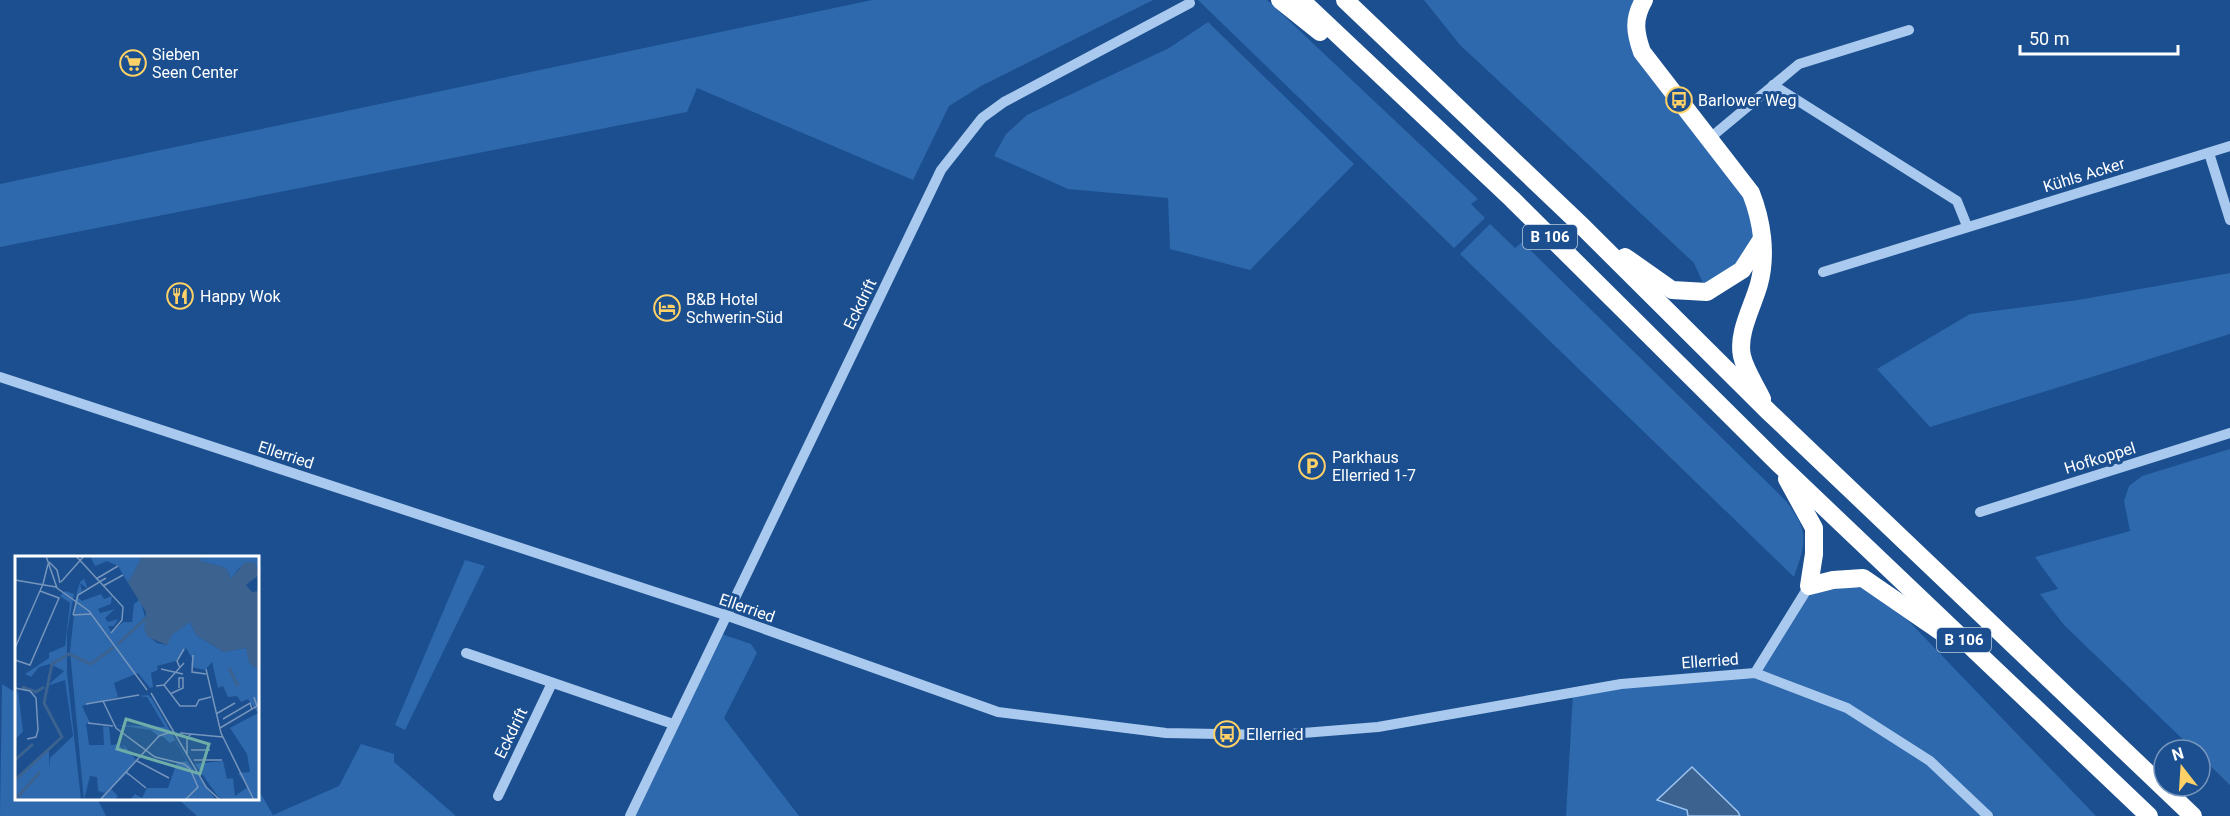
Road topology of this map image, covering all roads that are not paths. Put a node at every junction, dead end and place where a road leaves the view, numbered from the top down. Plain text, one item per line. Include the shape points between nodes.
1 (1280, 0) edge
2 (1301, 0) edge
3 (1345, 0) edge
4 (1361, 0) edge
5 (1644, 0) edge
6 (1190, 3) dead end
7 (1909, 30) dead end
8 (1773, 85) junction
9 (1439, 89) junction
10 (1416, 107) junction
11 (1710, 138) junction
12 (2230, 146) edge
13 (2209, 153) junction
14 (2230, 220) edge
15 (1582, 226) junction
16 (1967, 226) junction
17 (1762, 238) junction
18 (1822, 272) dead end
19 (0, 377) edge
20 (1768, 411) junction
21 (2230, 433) edge
22 (1779, 464) junction
23 (1980, 512) dead end
24 (1809, 586) junction
25 (728, 616) junction
26 (466, 653) dead end
27 (1995, 669) junction
28 (1755, 673) junction
29 (552, 683) junction
30 (673, 724) junction
31 (498, 795) dead end
32 (630, 816) edge
33 (1988, 816) edge
34 (2149, 816) edge
35 (2193, 816) edge

1 - 10 highway
2 - 10 highway, B 106
3 - 9 highway, B 106
4 - 9 highway
5 - 11 highway via 1635,29 1642,52
6 - 25 street, Eckdrift via 1004,102 982,118 941,170
7 - 8 street via 1799,64
8 - 11 street
8 - 16 street via 1957,201
9 - 15 highway, B 106
10 - 22 highway, B 106
11 - 17 highway via 1751,193 1760,216
12 - 13 street, Kühls Acker
13 - 14 street
13 - 16 street, Kühls Acker
15 - 17 highway via 1672,290 1707,292 1742,270
15 - 20 highway, B 106
16 - 18 street, Kühls Acker
17 - 20 highway via 1760,282 1745,324 1742,356
19 - 25 street, Ellerried
20 - 35 highway, B 106
21 - 23 street, Hofkoppel
22 - 24 highway via 1814,528
22 - 27 highway, B 106
24 - 27 highway via 1863,578
24 - 28 street, Ellerried
25 - 28 street, Ellerried via 998,712 1166,733 1278,735 1378,727 1621,684
25 - 30 street, Eckdrift
26 - 29 street
27 - 34 highway, B 106
28 - 33 street, Ellerried via 1847,708 1930,761
29 - 30 street
29 - 31 street, Eckdrift
30 - 32 street, Eckdrift

